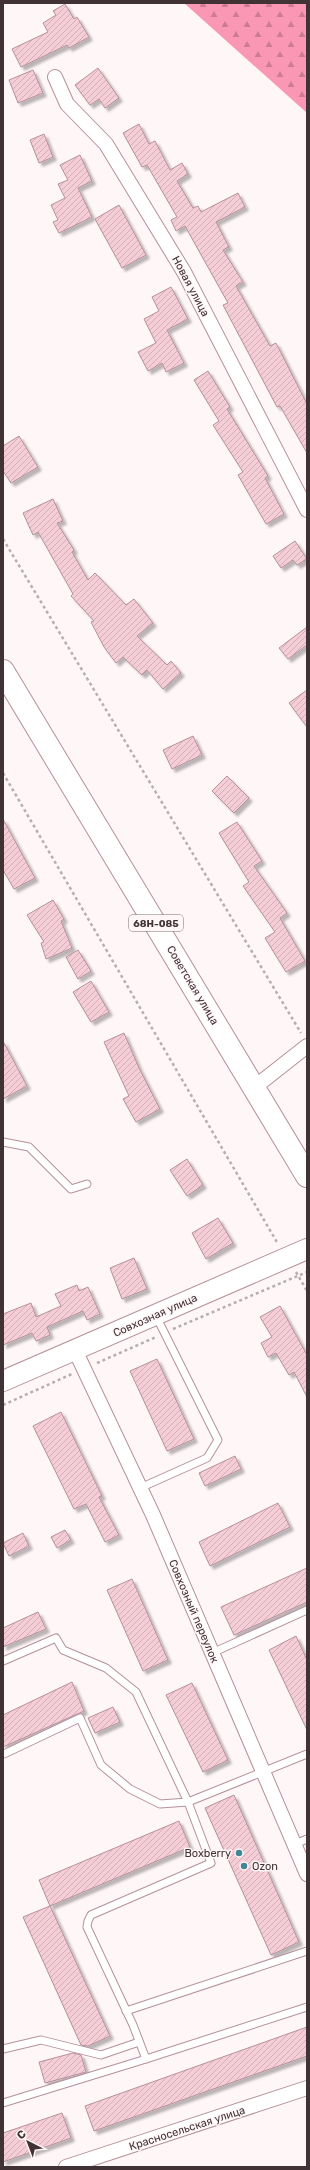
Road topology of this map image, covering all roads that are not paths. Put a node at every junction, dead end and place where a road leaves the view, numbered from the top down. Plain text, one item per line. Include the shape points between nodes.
1 (55, 77) dead end
2 (307, 510) edge
3 (3, 671) edge
4 (305, 1041) edge
5 (255, 1087) junction
6 (3, 1142) edge
7 (307, 1176) edge
8 (87, 1184) dead end
9 (307, 1249) edge
10 (155, 1315) junction
11 (75, 1350) junction
12 (3, 1382) edge
13 (140, 1488) junction
14 (307, 1610) edge
15 (212, 1653) junction
16 (3, 1661) edge
17 (4, 1754) edge
18 (307, 1754) edge
19 (264, 1773) junction
20 (188, 1802) junction
21 (301, 1842) edge
22 (307, 1874) edge
23 (307, 1951) edge
24 (307, 2007) edge
25 (126, 2011) junction
26 (139, 2042) junction
27 (3, 2050) edge
28 (146, 2058) junction
29 (307, 2088) edge
30 (3, 2103) edge
31 (66, 2167) edge

1 - 2 street, Новая улица via 67,104 106,144 184,272
3 - 5 main road, Советская улица / 68Н-085
4 - 5 street
5 - 7 main road, Советская улица / 68Н-085
6 - 8 lane via 29,1147 71,1188
9 - 10 street, Совхозная улица
10 - 11 street, Совхозная улица
10 - 13 lane via 218,1440 207,1458
11 - 12 street, Совхозная улица
11 - 13 street, Совхозный переулок
13 - 15 street, Совхозный переулок
14 - 15 lane
15 - 19 street, Совхозный переулок
16 - 20 lane via 56,1638 63,1650 106,1668 136,1692
17 - 20 lane via 80,1718 101,1765 130,1789 160,1804
18 - 19 lane
19 - 20 lane
19 - 21 street, Совхозный переулок
20 - 25 lane via 211,1863 91,1915 88,1921 89,1932
21 - 22 street, Совхозный переулок
23 - 25 lane
24 - 28 lane
25 - 26 lane
26 - 27 lane via 101,2056 42,2040
26 - 28 lane
28 - 30 lane
29 - 31 street, Красносельская улица

